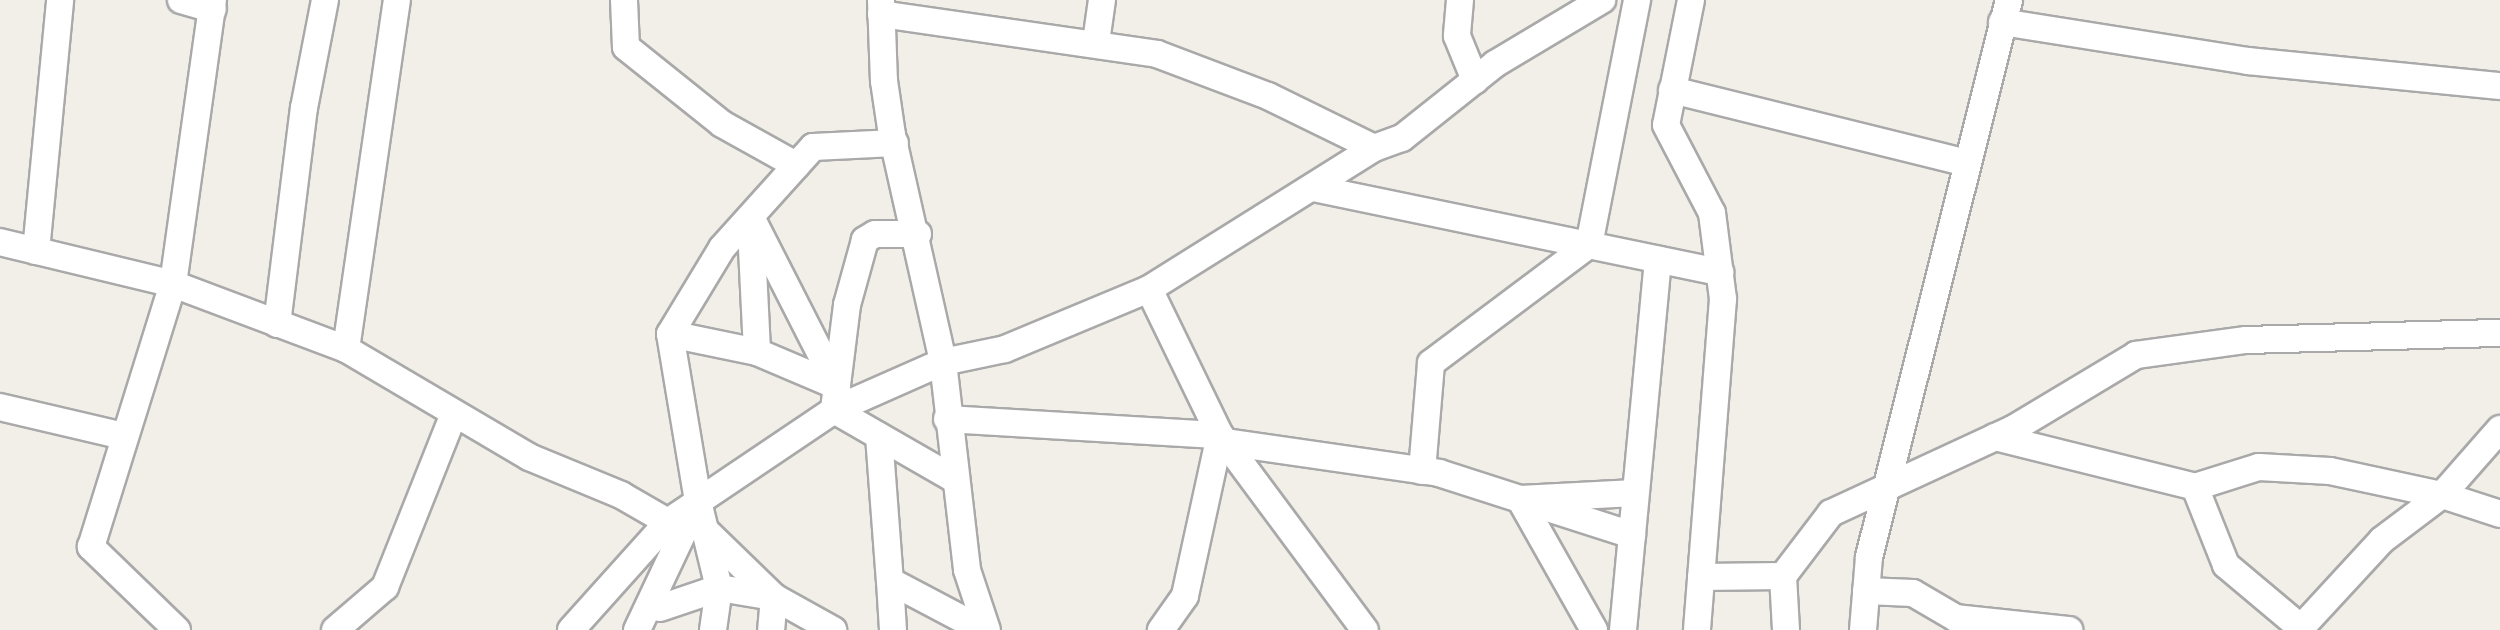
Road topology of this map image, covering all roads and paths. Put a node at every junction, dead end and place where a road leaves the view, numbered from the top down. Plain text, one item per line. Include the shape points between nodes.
1 (60, 0) edge
2 (181, 0) edge
3 (325, 0) edge
4 (397, 0) edge
5 (624, 0) edge
6 (1102, 0) edge
7 (1460, 0) edge
8 (1602, 0) edge
9 (1637, 0) edge
10 (1691, 0) edge
11 (213, 4) edge
12 (881, 7) edge
13 (2006, 11) edge
14 (1096, 42) junction
15 (1475, 80) junction
16 (2500, 86) edge
17 (1672, 90) junction
18 (895, 143) junction
19 (1374, 148) junction
20 (1966, 163) junction
21 (796, 165) junction
22 (1313, 188) junction
23 (751, 217) junction
24 (918, 234) junction
25 (0, 242) edge
26 (1589, 245) junction
27 (36, 251) junction
28 (1658, 260) junction
29 (1720, 272) junction
30 (173, 284) junction
31 (1149, 289) junction
32 (277, 324) junction
33 (2500, 333) edge
34 (670, 334) junction
35 (346, 349) junction
36 (757, 352) junction
37 (943, 362) junction
38 (836, 398) junction
39 (0, 407) edge
40 (453, 416) junction
41 (947, 419) junction
42 (2500, 429) edge
43 (124, 436) junction
44 (879, 436) junction
45 (1995, 437) junction
46 (1222, 438) junction
47 (1422, 471) junction
48 (954, 479) junction
49 (1887, 483) junction
50 (2195, 487) junction
51 (1635, 493) junction
52 (2442, 495) junction
53 (1520, 499) junction
54 (698, 501) junction
55 (2500, 514) edge
56 (668, 522) junction
57 (705, 530) junction
58 (1632, 535) junction
59 (1783, 576) junction
60 (1701, 577) junction
61 (890, 581) junction
62 (719, 588) junction
63 (1866, 591) junction
64 (774, 597) junction
65 (660, 610) edge
66 (1963, 624) edge
67 (2300, 629) edge
68 (177, 630) edge
69 (335, 630) edge
70 (571, 630) edge
71 (637, 630) edge
72 (713, 630) edge
73 (771, 630) edge
74 (833, 630) edge
75 (893, 630) edge
76 (985, 630) edge
77 (1161, 630) edge
78 (1365, 630) edge
79 (1594, 630) edge
80 (1623, 630) edge
81 (1697, 630) edge
82 (1786, 630) edge
83 (1863, 630) edge
84 (2069, 630) edge

1 - 27 street
2 - 11 street
3 - 32 street via 304,108
4 - 35 street
5 - 21 street via 626,47 722,124
6 - 14 street
7 - 15 street via 1457,36
8 - 15 street
9 - 26 street
10 - 17 street
11 - 30 street
12 - 14 street
12 - 18 street via 884,81
13 - 16 street via 2248,61
13 - 20 street
14 - 19 street via 1198,67
15 - 19 street via 1402,138
17 - 20 street
17 - 29 street via 1666,125 1712,213
18 - 21 street via 813,147
18 - 24 street
19 - 22 street
20 - 49 street
21 - 23 street
22 - 26 street
22 - 31 street
23 - 34 street via 722,248
23 - 36 street
23 - 38 street
24 - 37 street
24 - 38 street via 875,234 865,240 847,305
25 - 27 street
26 - 28 street
26 - 47 street via 1431,363
27 - 30 street
28 - 29 street
28 - 51 street
29 - 60 street via 1723,299
30 - 32 street
30 - 43 street
31 - 37 street via 1005,349
31 - 46 street
32 - 35 street
33 - 45 street via 2246,340 2136,355
34 - 36 street
34 - 54 street
35 - 40 street
36 - 38 street
37 - 38 street
37 - 41 street
38 - 44 street
38 - 54 street
39 - 43 street
40 - 56 street
40 - 69 street via 385,587
41 - 46 street
41 - 48 street
42 - 52 street
43 - 68 street via 91,547
44 - 48 street
44 - 61 street
45 - 49 street
45 - 50 street
46 - 47 street
46 - 77 street via 1185,596
46 - 78 street
47 - 53 street
48 - 76 street via 967,570
49 - 59 street via 1831,513
49 - 63 street
50 - 52 street via 2259,467 2330,471
50 - 67 street via 2226,565
51 - 53 street
51 - 58 street
52 - 55 street
52 - 67 street via 2382,540
53 - 58 street
53 - 79 street
54 - 56 street
54 - 57 street
54 - 65 street
56 - 70 street
57 - 62 street
57 - 64 street
58 - 80 street
59 - 60 street
59 - 82 street
60 - 81 street
61 - 75 street
61 - 76 street
62 - 64 street
62 - 65 street
62 - 72 street
63 - 66 street via 1913,593
63 - 83 street
64 - 73 street
64 - 74 street
65 - 71 street
66 - 84 street

